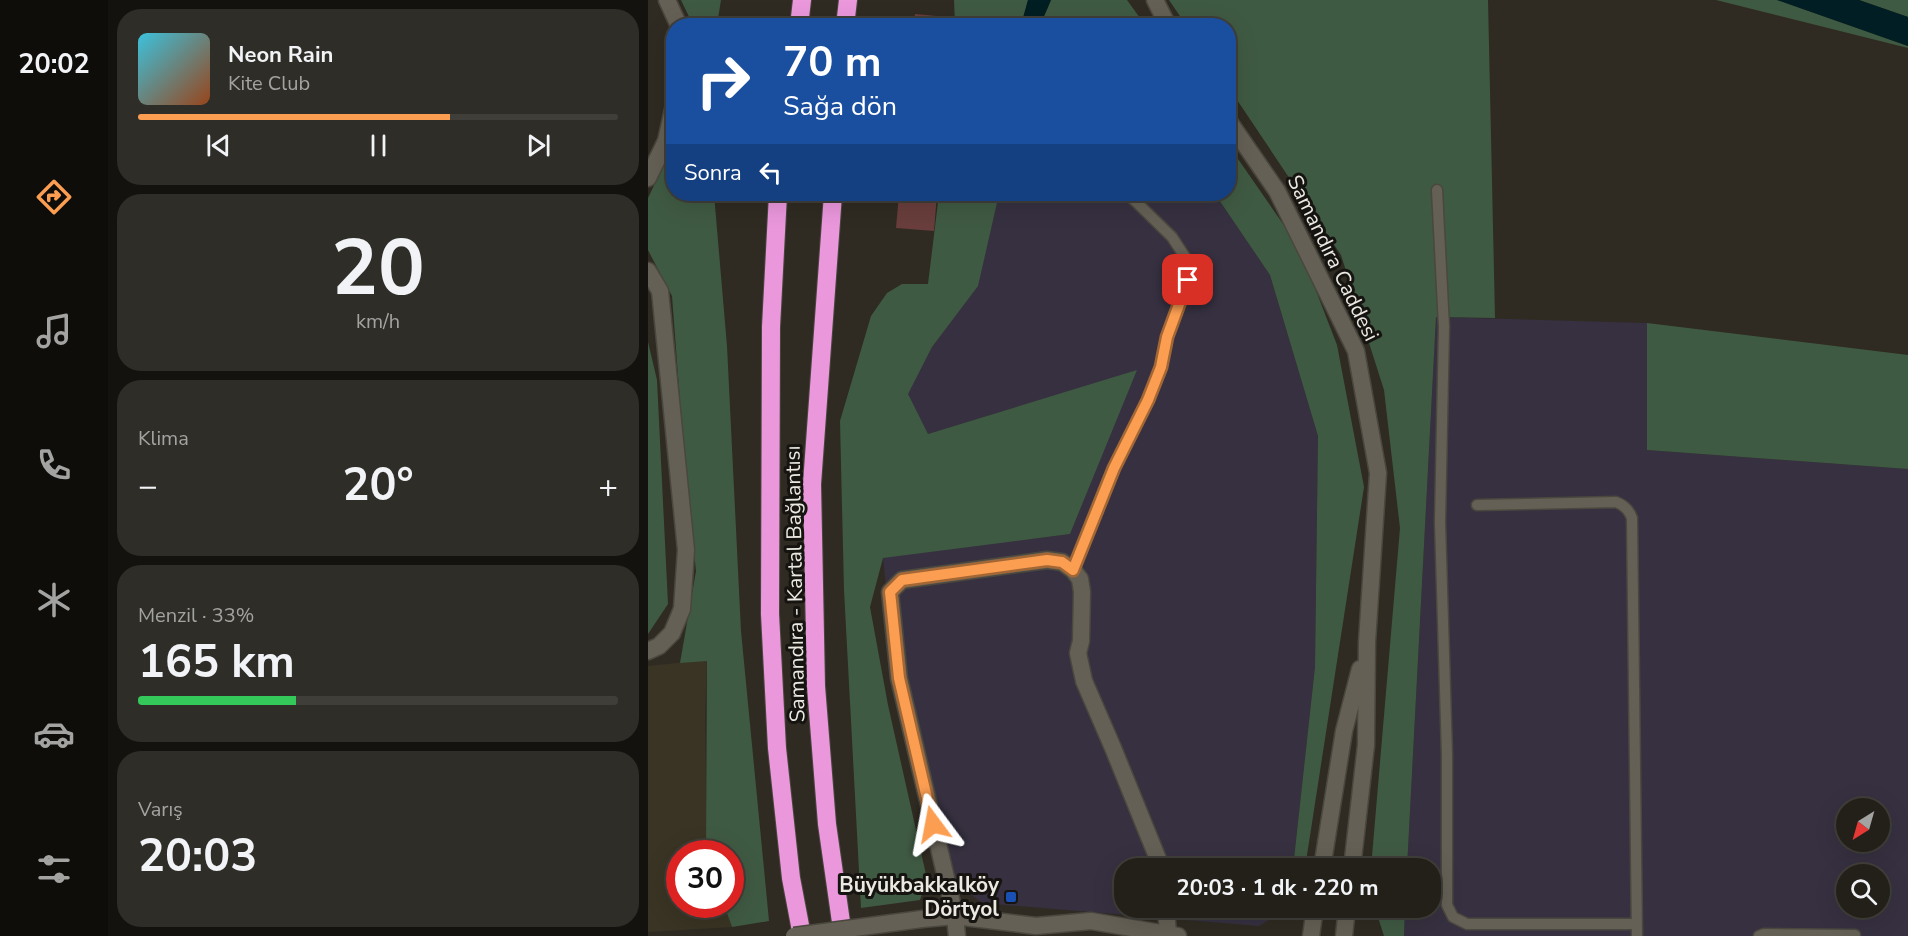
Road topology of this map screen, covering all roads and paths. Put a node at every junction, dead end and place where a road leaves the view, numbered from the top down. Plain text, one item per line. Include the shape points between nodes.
1 (667, 0) edge
2 (802, 0) edge
3 (848, 0) edge
4 (1155, 0) edge
5 (675, 18) edge
6 (800, 18) edge
7 (846, 18) edge
8 (1164, 18) edge
9 (1236, 132) edge
10 (666, 141) edge
11 (648, 178) edge
12 (1437, 190) dead end
13 (778, 201) edge
14 (832, 201) edge
15 (1135, 201) edge
16 (648, 271) edge
17 (1477, 505) dead end
18 (1073, 570) junction
19 (1367, 642) junction
20 (648, 651) edge
21 (1158, 858) edge
22 (1324, 858) edge
23 (1353, 858) edge
24 (955, 916) junction
25 (1169, 918) edge
26 (1314, 918) edge
27 (1346, 918) edge
28 (1636, 924) junction
29 (1036, 926) junction
30 (1173, 935) edge
31 (794, 936) edge
32 (802, 936) edge
33 (843, 936) edge
34 (957, 936) edge
35 (1061, 936) edge
36 (1311, 936) edge
37 (1344, 936) edge
38 (1636, 936) edge
39 (1759, 936) edge
40 (1855, 936) edge

1 - 5 street
2 - 6 highway
3 - 7 highway
4 - 8 street
9 - 19 street, Samandıra Caddesi via 1277,191 1356,351 1378,473
10 - 11 street
12 - 28 lane via 1443,327 1440,522 1447,905 1453,916 1467,924
13 - 32 highway, Samandıra - Kartal Bağlantısı via 771,327 770,614 777,748 791,878
14 - 33 highway, Samandıra - Kartal Bağlantısı via 812,483 816,686 827,824
15 - 18 lane via 1172,237 1185,257 1188,280 1148,400 1114,468
16 - 20 street via 660,291 686,550 682,609 672,633
17 - 28 lane via 1616,502 1630,512
18 - 21 street via 1080,579 1082,592 1078,653 1083,681
18 - 24 street via 1062,562 1047,560 902,580 890,592 899,678
19 - 22 street via 1344,731
19 - 23 street via 1366,745
24 - 29 street
24 - 31 street, bridge
24 - 34 street
25 - 30 street
26 - 36 street
27 - 37 street
28 - 38 lane
29 - 30 street via 1091,921
29 - 35 street
39 - 40 lane

